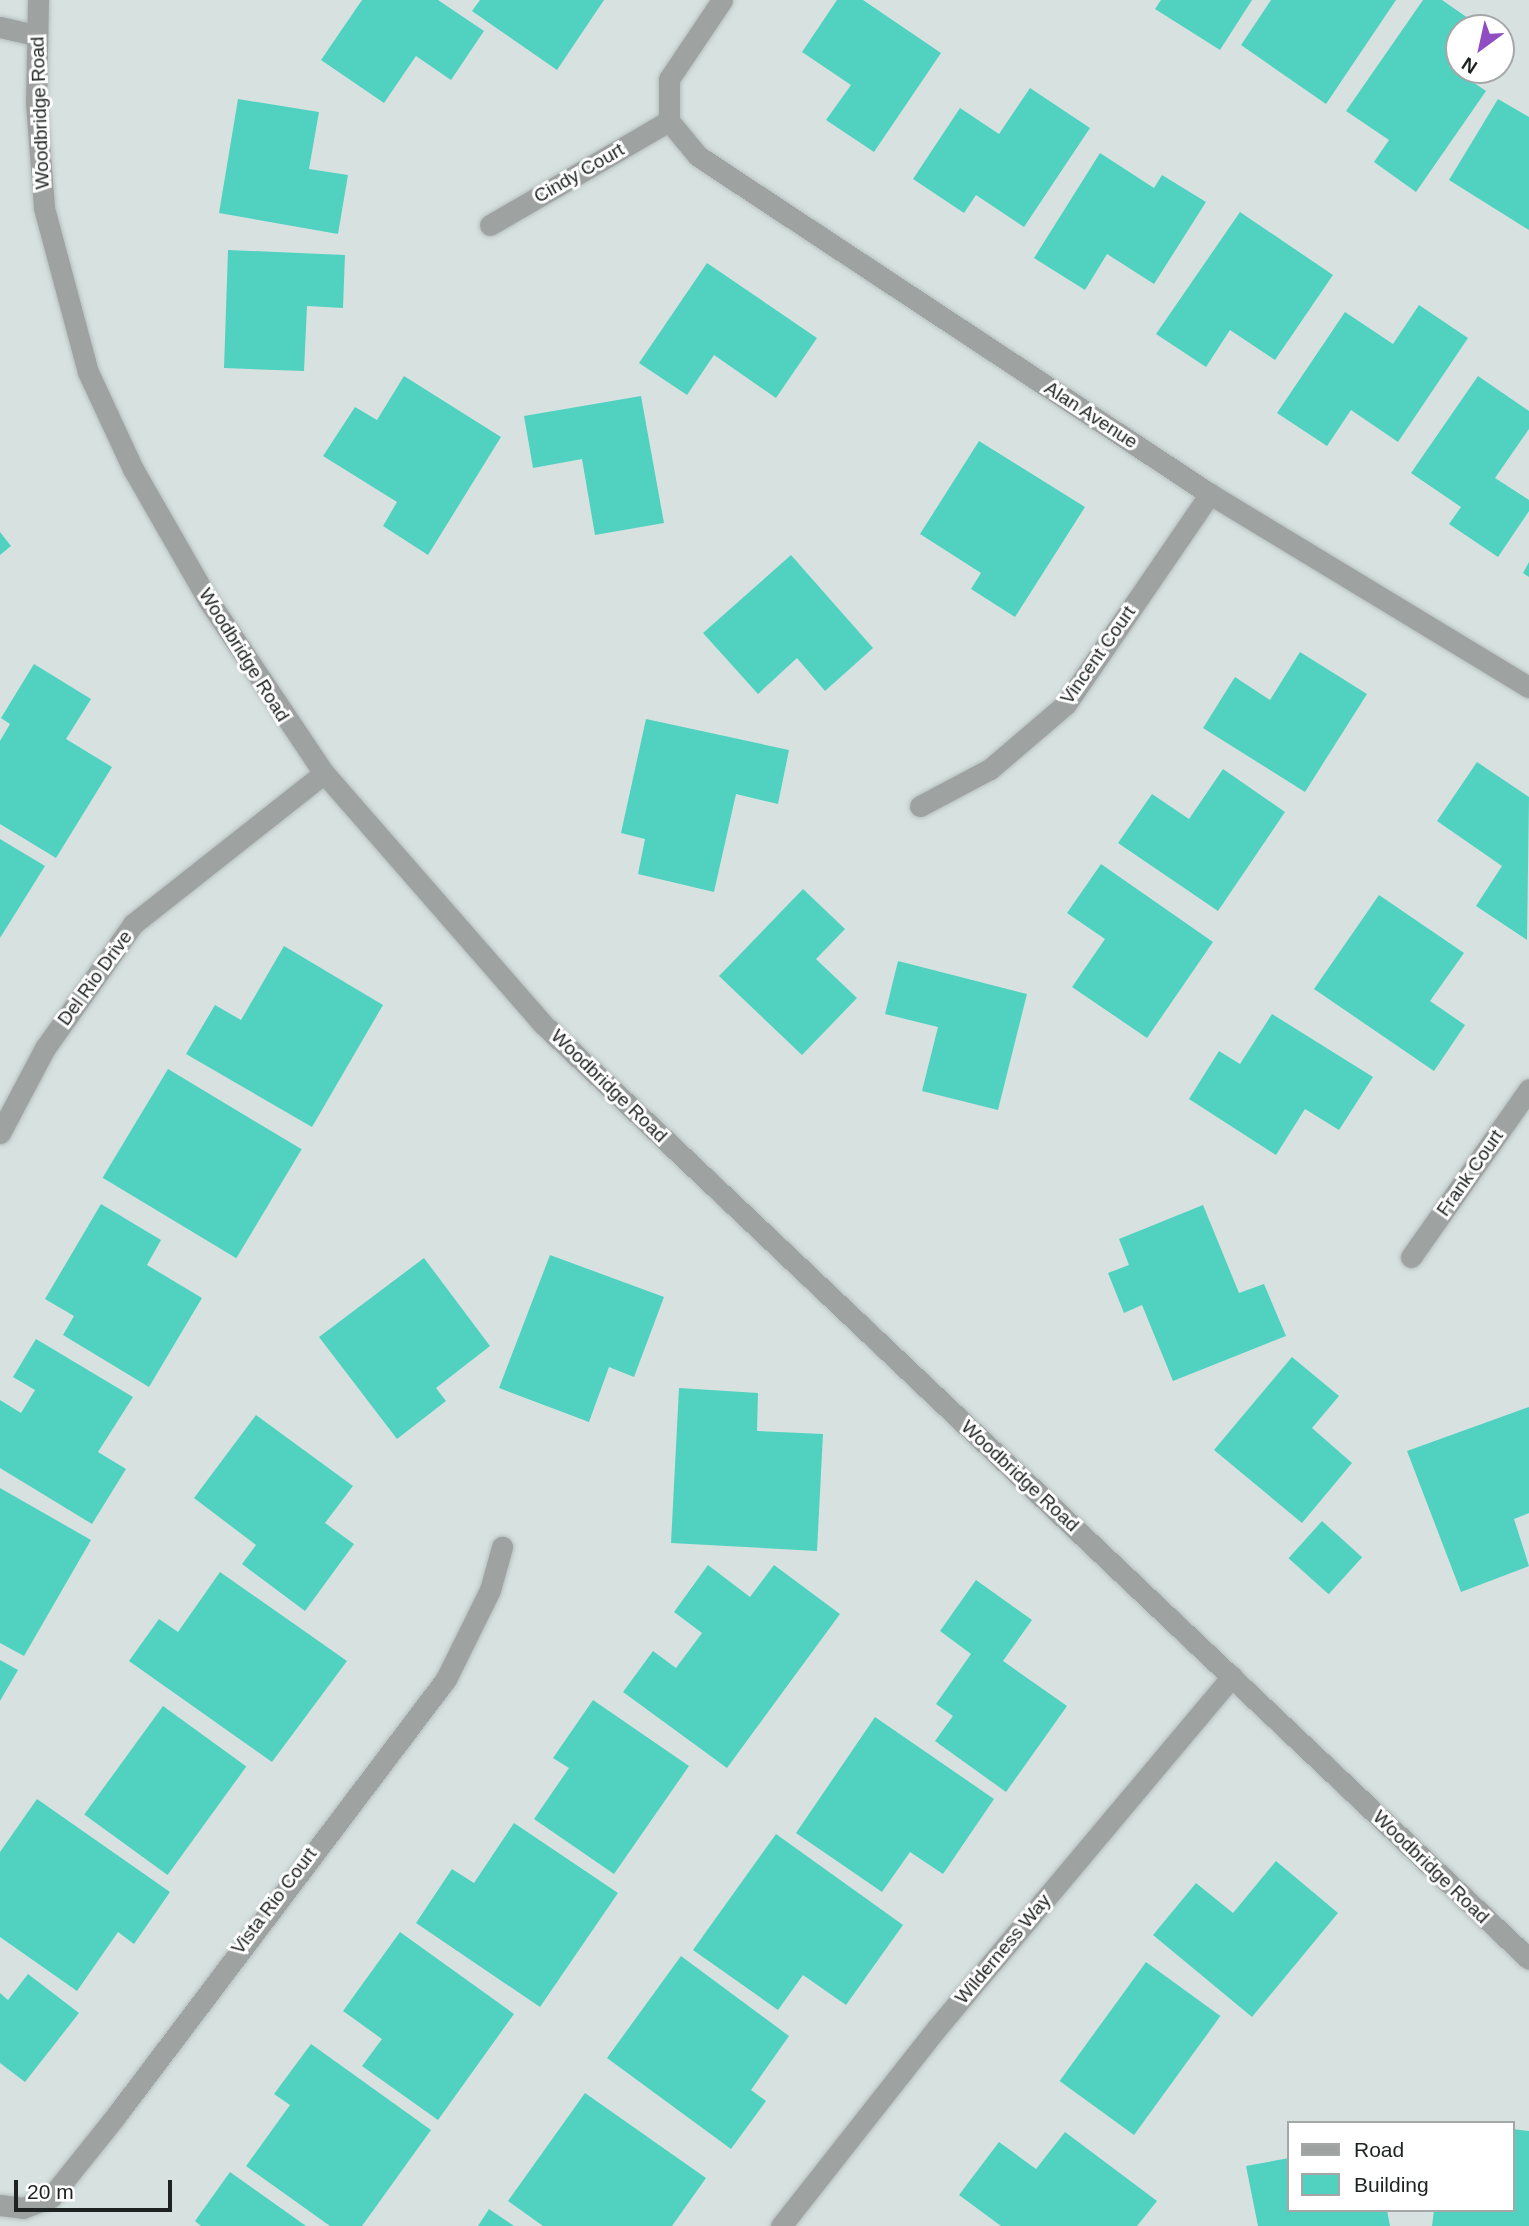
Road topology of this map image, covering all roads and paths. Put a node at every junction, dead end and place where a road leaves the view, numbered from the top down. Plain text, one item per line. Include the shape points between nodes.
1 (38, 0) edge
2 (722, 0) edge
3 (0, 27) edge
4 (36, 35) junction
5 (668, 121) junction
6 (490, 225) dead end
7 (1210, 494) junction
8 (1529, 687) edge
9 (324, 773) junction
10 (920, 806) dead end
11 (1529, 1090) edge
12 (0, 1133) edge
13 (1411, 1258) dead end
14 (502, 1547) dead end
15 (1232, 1676) junction
16 (1529, 1959) edge
17 (0, 2205) edge
18 (781, 2226) edge

1 - 4 street, Woodbridge Road
2 - 5 street via 669,79
3 - 4 street
4 - 9 street, Woodbridge Road via 44,208 88,372 133,469 208,600
5 - 6 street, Cindy Court
5 - 7 street, Alan Avenue via 698,156
7 - 8 street, Alan Avenue
7 - 10 street, Vincent Court via 1066,704 989,769
9 - 12 street, Del Rio Drive via 133,925 45,1048
9 - 15 street, Woodbridge Road via 470,947 544,1025
11 - 13 street, Frank Court
14 - 17 street, Vista Rio Court via 490,1590 446,1679 116,2118 51,2197 23,2208
15 - 16 street, Woodbridge Road
15 - 18 street, Wilderness Way via 937,2028

